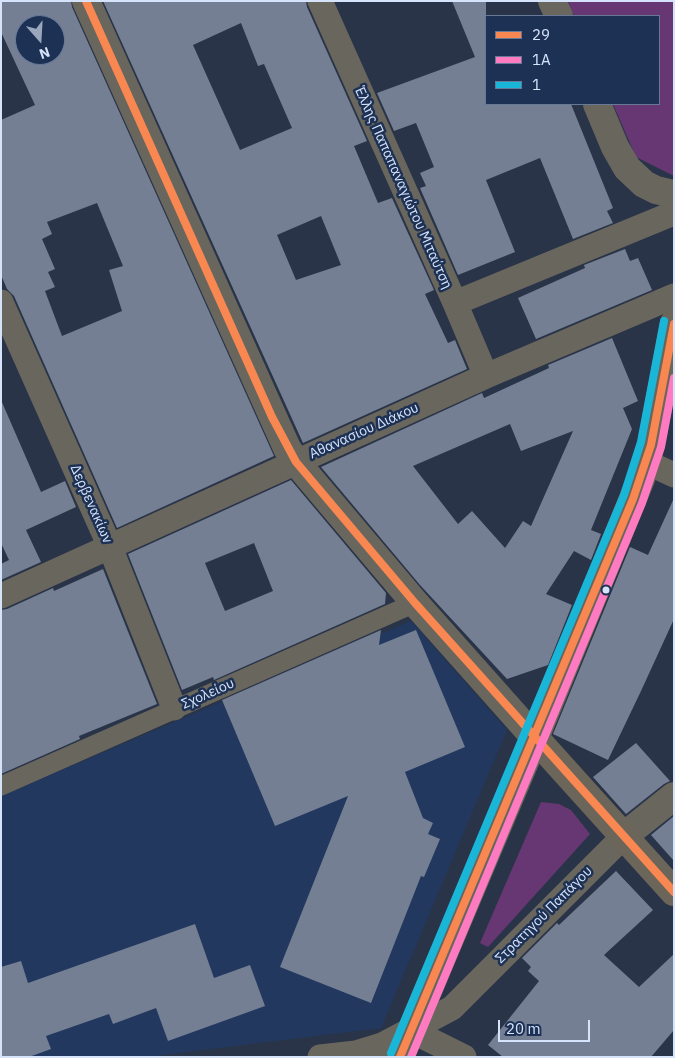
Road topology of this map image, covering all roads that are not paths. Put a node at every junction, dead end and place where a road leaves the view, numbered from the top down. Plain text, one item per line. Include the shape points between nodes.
1 (86, 1) edge
2 (320, 1) edge
3 (552, 1) edge
4 (559, 15) edge
5 (597, 105) edge
6 (674, 194) edge
7 (674, 213) edge
8 (674, 296) edge
9 (1, 302) edge
10 (455, 303) junction
11 (674, 323) edge
12 (486, 376) junction
13 (296, 462) junction
14 (646, 462) junction
15 (674, 475) edge
16 (110, 547) junction
17 (1, 596) edge
18 (415, 603) junction
19 (174, 708) junction
20 (534, 738) junction
21 (1, 786) edge
22 (674, 796) edge
23 (624, 836) junction
24 (674, 892) edge
25 (412, 1031) junction
26 (320, 1057) edge
27 (400, 1057) edge
28 (464, 1057) edge

1 - 13 street via 272,417
2 - 10 street, Έλλης Παπαπαναγιώτου Μιταύτση
3 - 4 street
5 - 6 street via 630,172 644,184
7 - 10 street
8 - 12 street, Αθανασίου Διάκου
9 - 16 street, Δερβενακίων
10 - 12 street, Έλλης Παπαπαναγιώτου Μιταύτση
11 - 14 main road
12 - 13 street, Αθανασίου Διάκου
13 - 16 street, Αθανασίου Διάκου
13 - 18 street
14 - 15 street
14 - 20 main road
16 - 17 street, Αθανασίου Διάκου
16 - 19 street, Δερβενακίων
18 - 19 street, Σχολείου
18 - 20 street
19 - 21 street, Σχολείου
20 - 23 main road
20 - 25 street
22 - 23 street, Στρατηγού Παπάγου
23 - 24 main road
23 - 25 street, Στρατηγού Παπάγου via 452,1008
25 - 26 street, Στρατηγού Παπάγου via 370,1050
25 - 27 street
25 - 28 street

